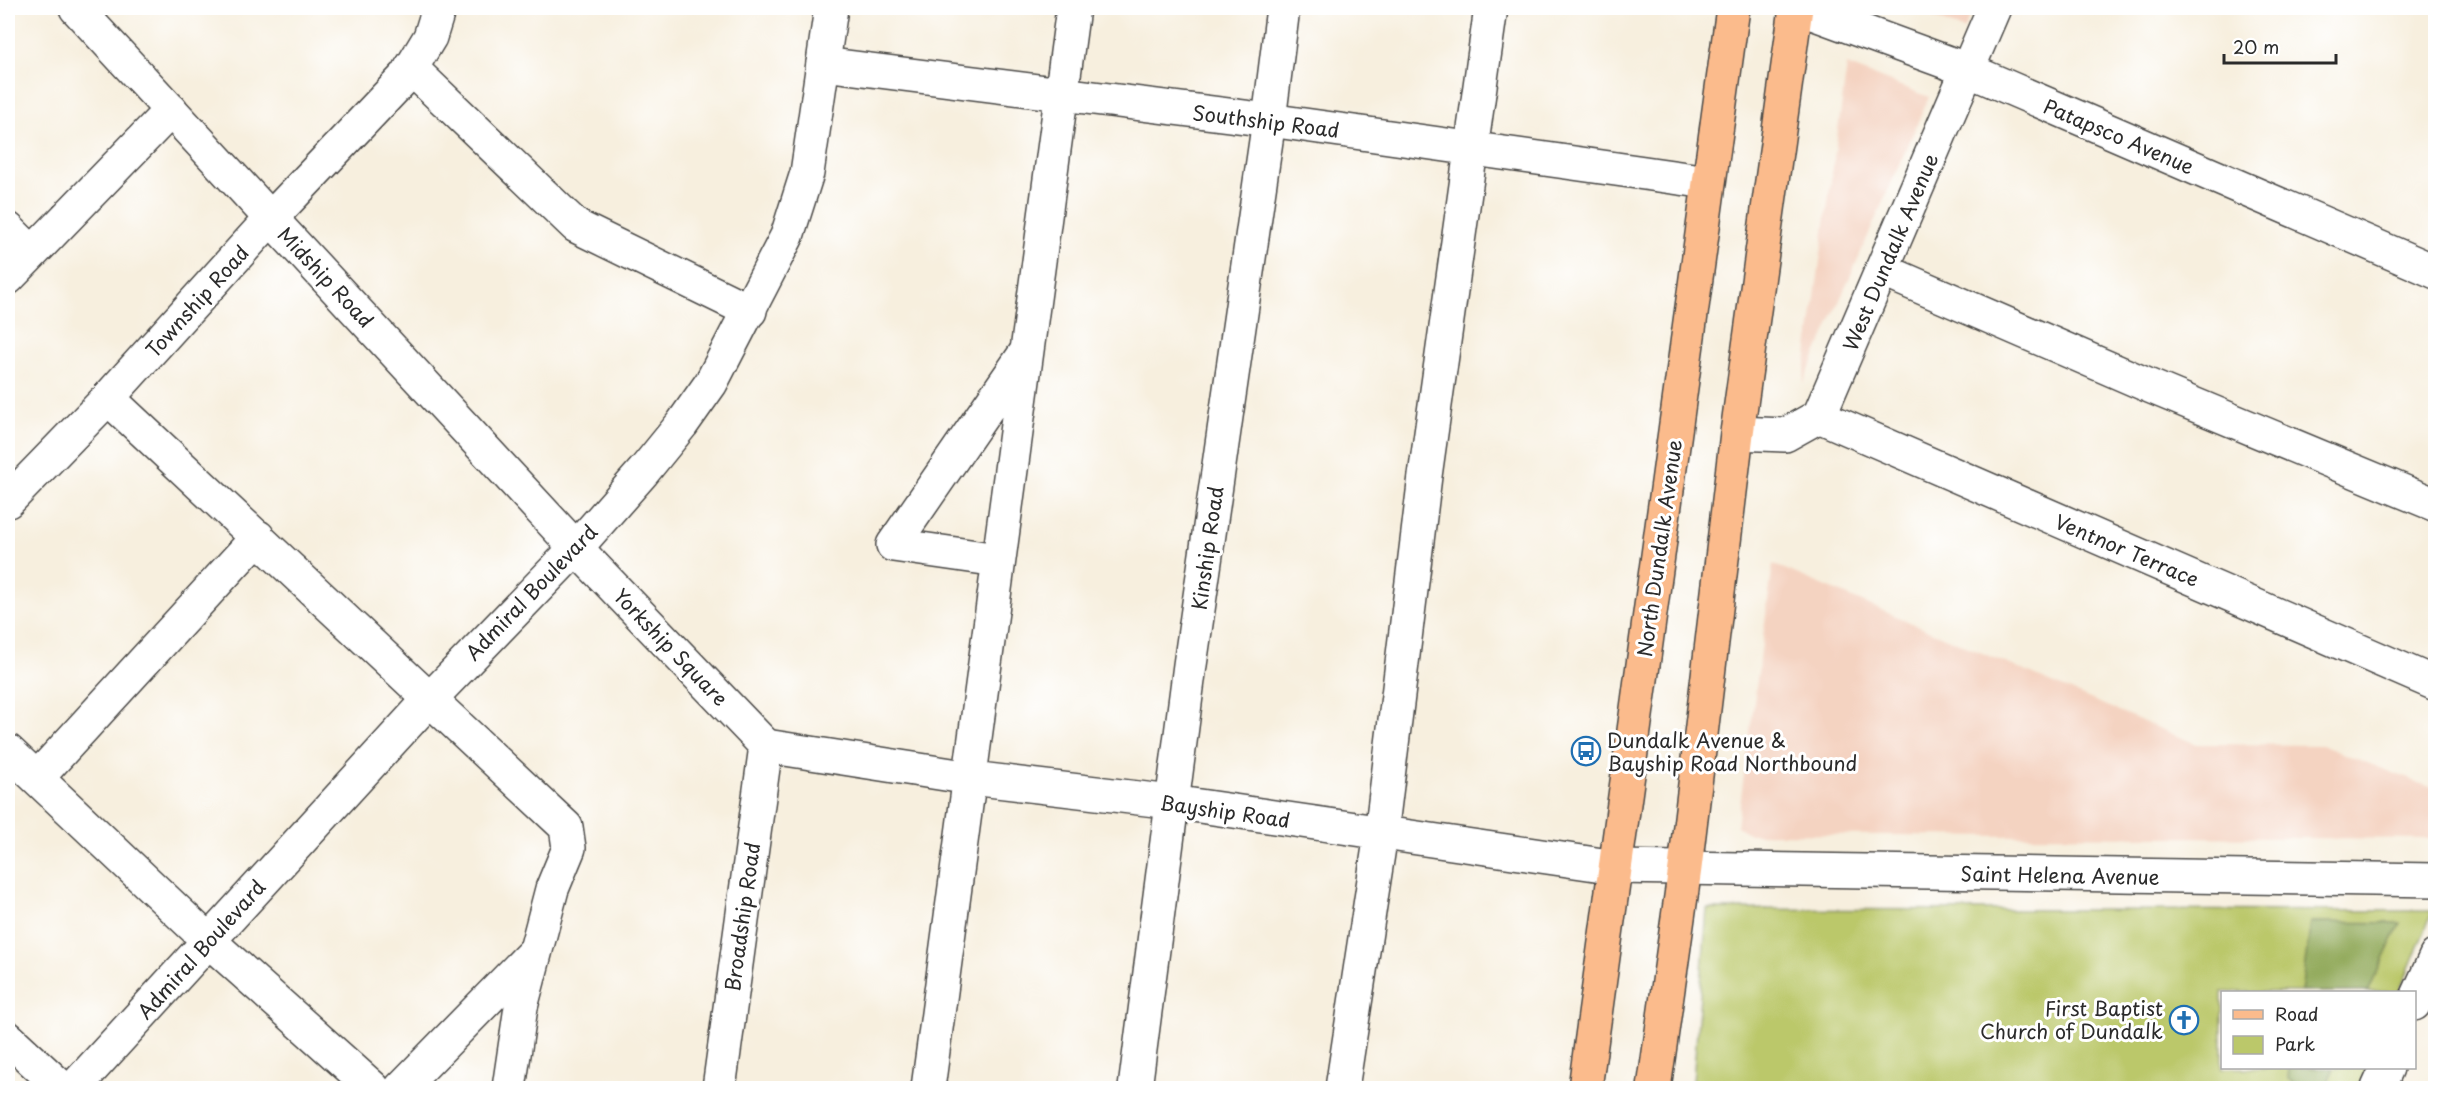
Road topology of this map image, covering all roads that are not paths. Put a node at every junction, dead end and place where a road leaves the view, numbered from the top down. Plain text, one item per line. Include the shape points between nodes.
1 (76, 8) edge
2 (439, 8) edge
3 (831, 8) edge
4 (1073, 8) edge
5 (1283, 8) edge
6 (1491, 8) edge
7 (1733, 8) edge
8 (1798, 8) edge
9 (1994, 8) edge
10 (823, 64) junction
11 (411, 68) junction
12 (1968, 70) junction
13 (1062, 95) junction
14 (171, 110) junction
15 (1269, 120) junction
16 (1471, 148) junction
17 (1708, 182) junction
18 (271, 218) junction
19 (8, 229) edge
20 (31, 252) junction
21 (1882, 270) junction
22 (2436, 272) edge
23 (8, 278) edge
24 (750, 311) junction
25 (1027, 351) junction
26 (108, 398) junction
27 (1819, 416) junction
28 (1737, 433) junction
29 (8, 501) edge
30 (2436, 505) edge
31 (258, 537) junction
32 (576, 548) junction
33 (998, 560) junction
34 (2436, 684) edge
35 (429, 700) junction
36 (766, 746) junction
37 (8, 751) edge
38 (37, 778) junction
39 (971, 778) junction
40 (1172, 802) junction
41 (1381, 834) junction
42 (1616, 867) junction
43 (1685, 868) junction
44 (2436, 880) edge
45 (209, 941) junction
46 (537, 949) junction
47 (2436, 956) edge
48 (2416, 1002) edge
49 (8, 1038) edge
50 (2387, 1069) edge
51 (1656, 1088) edge
52 (62, 1089) edge
53 (74, 1089) edge
54 (373, 1089) edge
55 (401, 1089) edge
56 (509, 1089) edge
57 (719, 1089) edge
58 (928, 1089) edge
59 (1135, 1089) edge
60 (1342, 1089) edge
61 (1585, 1089) edge
62 (2378, 1089) edge

1 - 14 street, Midship Road
2 - 11 street, Township Road via 430,37
3 - 10 street, Admiral Boulevard
4 - 13 street
5 - 15 street, Kinship Road
6 - 16 street
7 - 17 main road, North Dundalk Avenue
8 - 12 street, Patapsco Avenue
8 - 28 main road
9 - 12 street, West Dundalk Avenue
10 - 13 street, Southship Road
10 - 24 street, Admiral Boulevard via 807,173 787,236
11 - 18 street, Township Road
11 - 24 street via 576,226
12 - 21 street, West Dundalk Avenue
12 - 22 street, Patapsco Avenue
13 - 15 street, Southship Road
13 - 25 street
14 - 18 street, Midship Road
14 - 20 street
15 - 16 street, Southship Road
15 - 40 street, Kinship Road
16 - 17 street, Southship Road
16 - 41 street
17 - 42 main road, North Dundalk Avenue
18 - 26 street, Township Road
18 - 32 street, Midship Road
19 - 20 street
20 - 23 street
21 - 27 street, West Dundalk Avenue
21 - 30 street
24 - 32 street, Admiral Boulevard via 711,383 682,424
25 - 33 street
25 - 33 street via 893,545
26 - 29 street, Township Road
26 - 31 street
27 - 28 street via 1785,435
27 - 34 street, Ventnor Terrace
28 - 43 main road
31 - 35 street
31 - 38 street
32 - 35 street, Admiral Boulevard
32 - 36 street, Yorkship Square
33 - 39 street
35 - 45 street, Admiral Boulevard
35 - 46 street via 566,827 569,848 552,889
36 - 39 street, Bayship Road
36 - 57 street, Broadship Road
37 - 38 street
38 - 45 street
39 - 40 street, Bayship Road
39 - 58 street
40 - 41 street, Bayship Road
40 - 59 street, Kinship Road
41 - 42 street, Bayship Road
41 - 60 street
42 - 43 street, Bayship Road
42 - 61 main road, North Dundalk Avenue
43 - 44 street, Saint Helena Avenue
43 - 51 main road
45 - 53 street, Admiral Boulevard
45 - 54 street
46 - 55 street
46 - 56 street via 521,1007
47 - 48 street
49 - 52 street
50 - 62 street

